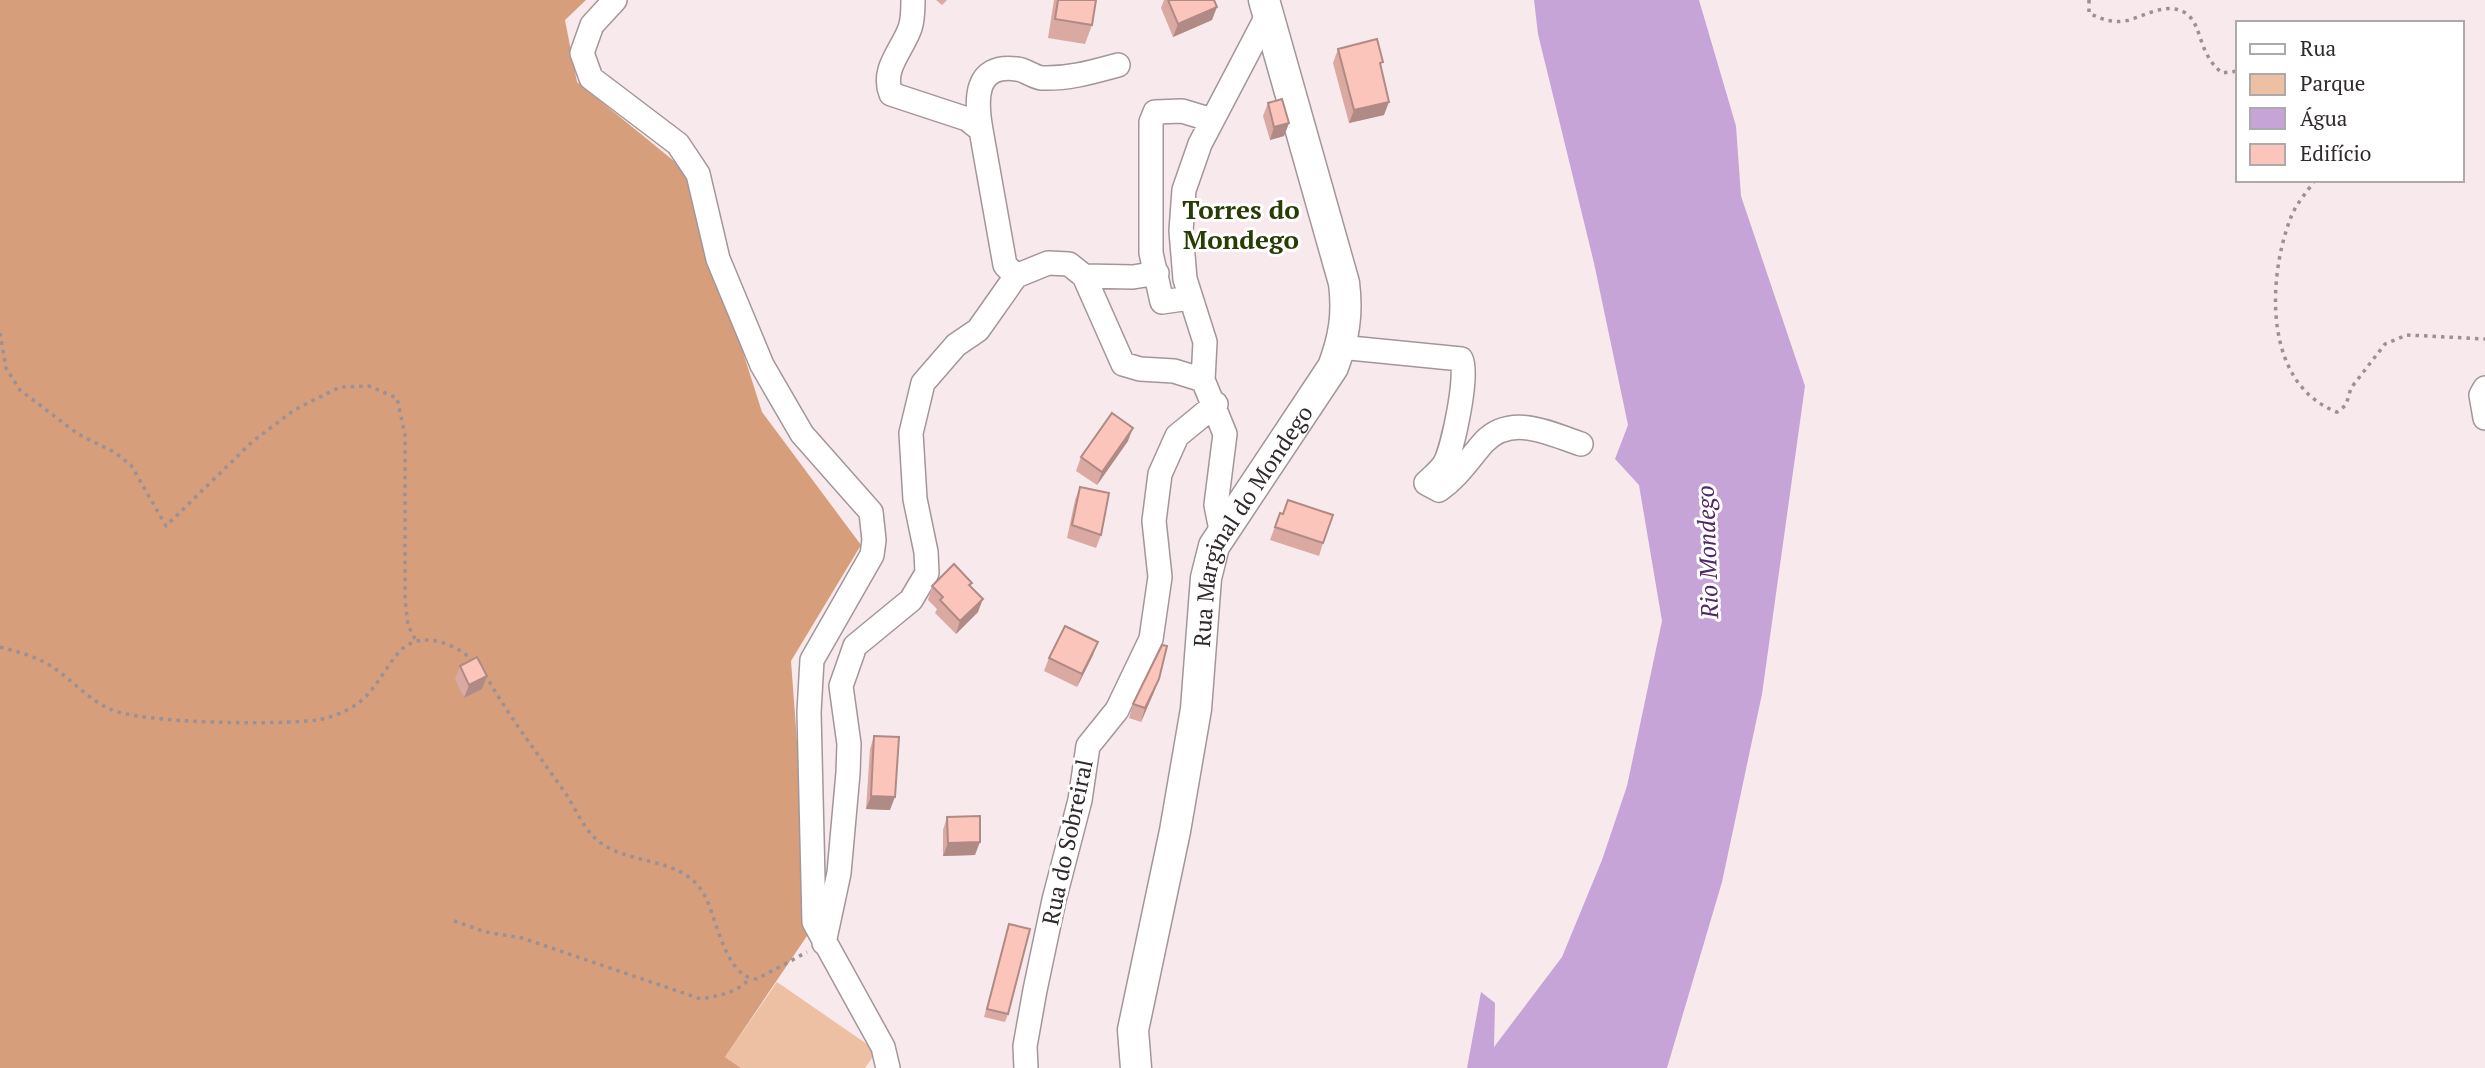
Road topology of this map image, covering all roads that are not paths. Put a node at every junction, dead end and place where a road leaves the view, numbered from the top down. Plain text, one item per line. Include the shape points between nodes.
1 (615, 0) edge
2 (914, 0) edge
3 (1264, 5) edge
4 (1118, 65) dead end
5 (1212, 120) junction
6 (981, 130) junction
7 (1157, 273) junction
8 (1016, 276) junction
9 (1084, 276) junction
10 (1190, 298) junction
11 (1340, 347) junction
12 (1203, 380) junction
13 (2485, 388) edge
14 (1216, 404) junction
15 (2485, 418) edge
16 (1581, 444) dead end
17 (1221, 530) junction
18 (824, 944) junction
19 (888, 1068) edge
20 (1026, 1068) edge
21 (1136, 1068) edge

1 - 18 street via 592,25 582,53 591,78 678,144 698,174 718,258 762,365 802,433 871,512 872,555 811,660 814,922
2 - 6 street via 911,26 886,83 891,94 967,119
3 - 5 street
3 - 11 main road, Rua Marginal do Mondego via 1344,283 1347,304
4 - 6 street via 1071,78 1038,78 1016,69 992,73 979,86
5 - 7 street via 1165,110 1155,112 1152,119 1151,253
5 - 10 street via 1182,200 1183,262
6 - 8 street via 1005,265
7 - 9 street via 1133,278
7 - 10 street via 1162,302
8 - 9 street via 1048,263 1069,264
8 - 18 street via 978,330 956,345 923,383 911,433 915,499 927,573 911,600 855,646 841,686 848,774 839,873
9 - 12 street via 1124,364
10 - 12 street via 1205,341
11 - 16 street via 1461,359 1464,372 1451,443 1441,468 1426,483 1432,488 1439,490 1451,482 1486,441 1516,426
11 - 17 main road, Rua Marginal do Mondego via 1333,367
12 - 14 street
13 - 15 street via 2481,395
14 - 17 street via 1225,433 1216,505
14 - 20 street, Rua do Sobreiral via 1177,436 1160,474 1154,521 1160,577 1151,639 1117,710 1088,746 1080,800 1035,990
17 - 21 main road, Rua Marginal do Mondego via 1206,578 1196,709 1175,831 1135,1017
18 - 19 street via 883,1047

